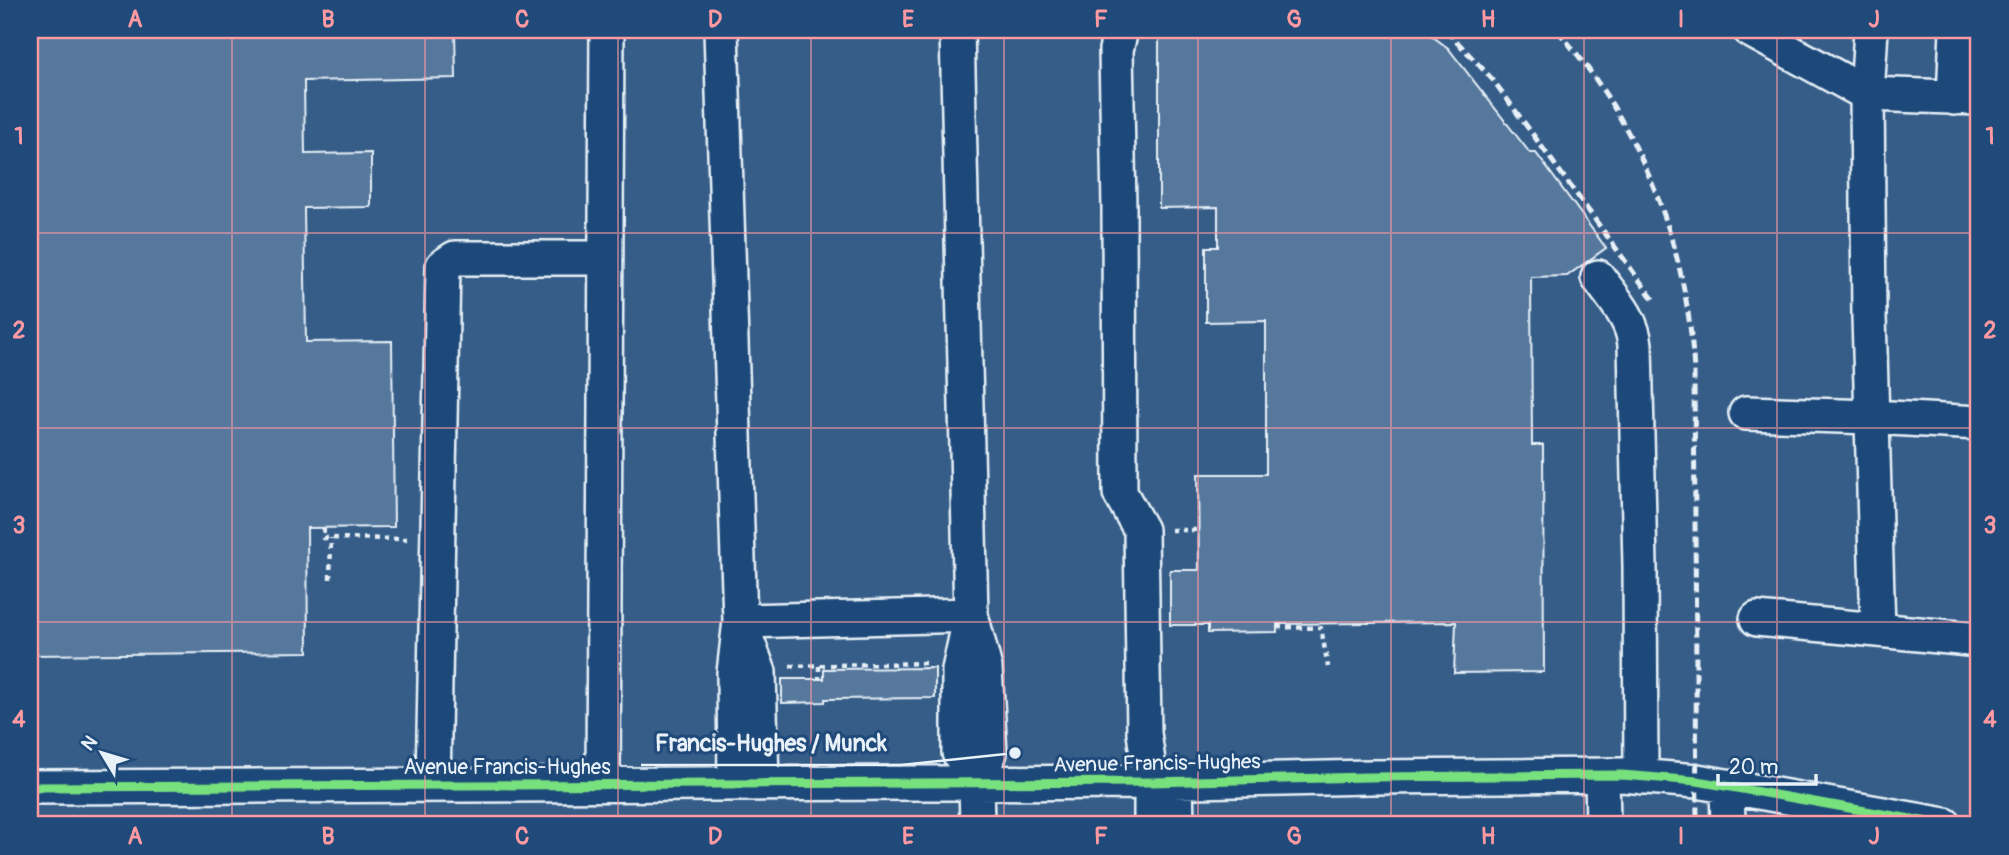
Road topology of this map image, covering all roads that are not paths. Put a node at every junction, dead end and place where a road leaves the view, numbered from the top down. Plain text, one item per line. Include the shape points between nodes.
1 (607, 30) edge
2 (721, 30) edge
3 (957, 30) edge
4 (1121, 30) edge
5 (1750, 30) edge
6 (1871, 30) edge
7 (1956, 30) edge
8 (1867, 94) junction
9 (1966, 98) edge
10 (605, 258) junction
11 (1598, 277) dead end
12 (1746, 413) dead end
13 (1872, 417) junction
14 (1979, 423) edge
15 (971, 615) junction
16 (1757, 619) dead end
17 (740, 621) junction
18 (1878, 630) junction
19 (1979, 640) edge
20 (1602, 775) junction
21 (1642, 776) junction
22 (1164, 781) junction
23 (976, 782) junction
24 (749, 783) junction
25 (603, 784) junction
26 (433, 785) junction
27 (1727, 786) junction
28 (30, 787) edge
29 (977, 825) edge
30 (1151, 825) edge
31 (1177, 825) edge
32 (1603, 825) edge
33 (1727, 825) edge
34 (1945, 825) edge

1 - 10 street
2 - 17 street
3 - 15 street
4 - 22 street via 1116,50 1120,493 1141,530 1144,733
5 - 8 street
6 - 8 street
7 - 9 street
8 - 9 street
8 - 13 street
10 - 25 street
10 - 26 street via 455,258 443,266
11 - 21 street via 1634,332
12 - 13 street
13 - 14 street
13 - 18 street
15 - 17 street
15 - 23 street via 985,668 990,753
16 - 18 street
17 - 24 street via 759,672
18 - 19 street
20 - 21 street, Avenue Francis-Hughes
20 - 22 street, Avenue Francis-Hughes
20 - 32 street
21 - 27 street, Avenue Francis-Hughes
22 - 23 street, Avenue Francis-Hughes
22 - 30 street
22 - 31 street
23 - 24 street, Avenue Francis-Hughes
23 - 29 street
24 - 25 street, Avenue Francis-Hughes
25 - 26 street, Avenue Francis-Hughes
26 - 28 street, Avenue Francis-Hughes
27 - 33 street
27 - 34 street, Avenue Francis-Hughes

